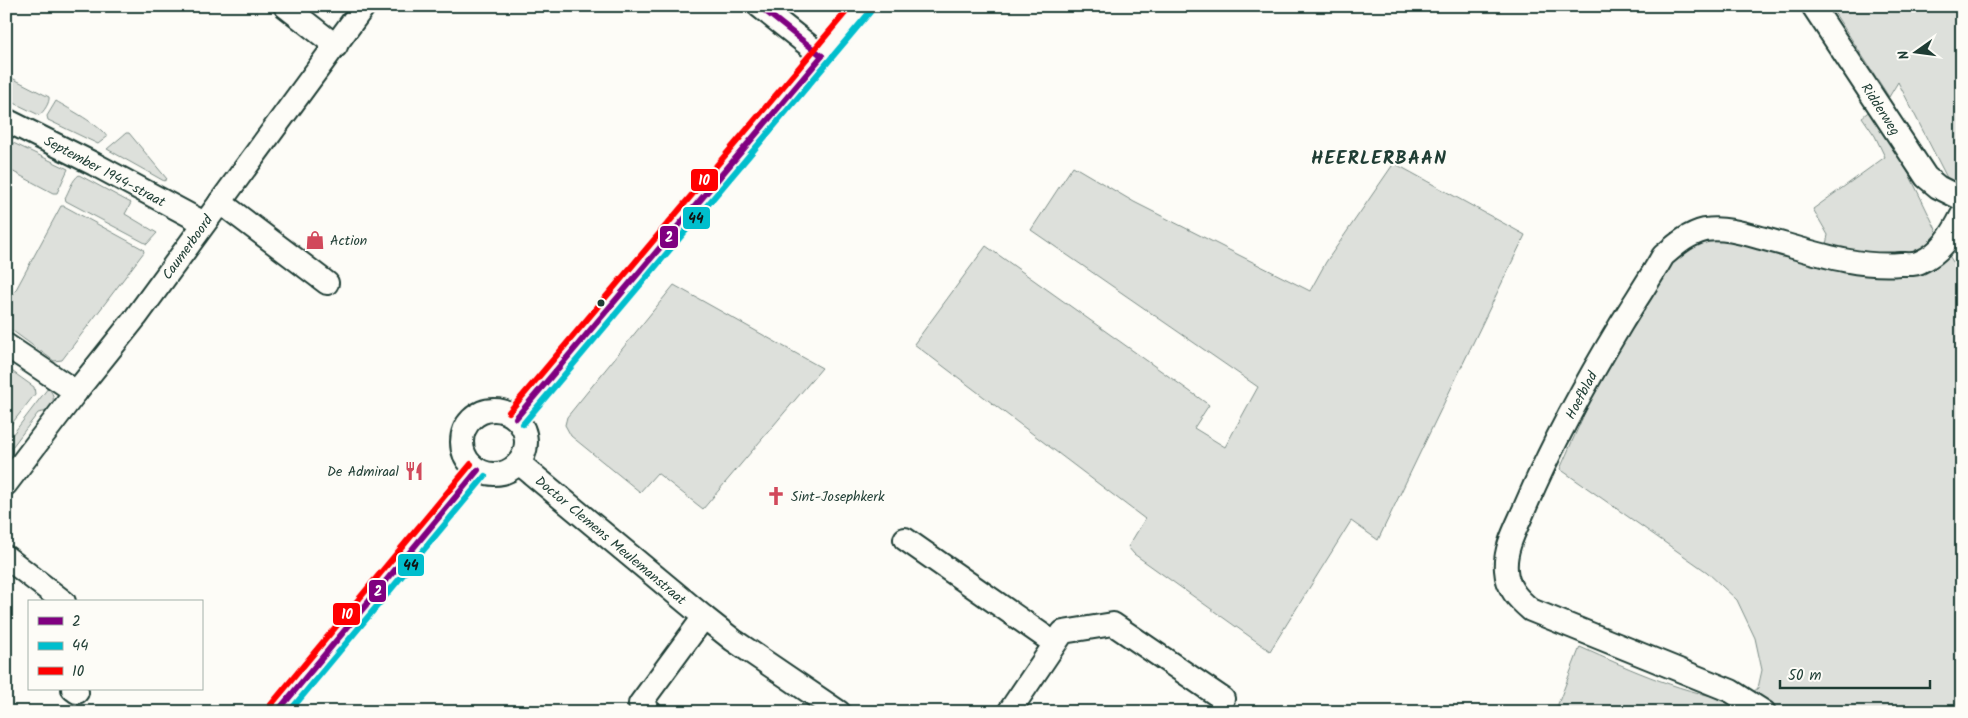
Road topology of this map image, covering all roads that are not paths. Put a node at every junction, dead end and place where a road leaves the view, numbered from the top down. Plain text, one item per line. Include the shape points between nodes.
1 (285, 6) edge
2 (364, 6) edge
3 (759, 6) edge
4 (864, 6) edge
5 (1813, 6) edge
6 (336, 46) junction
7 (822, 56) junction
8 (6, 120) edge
9 (1962, 199) edge
10 (220, 202) junction
11 (1962, 215) edge
12 (204, 224) junction
13 (327, 283) dead end
14 (6, 345) edge
15 (76, 392) junction
16 (516, 418) junction
17 (519, 462) junction
18 (478, 470) junction
19 (6, 484) edge
20 (905, 539) dead end
21 (6, 557) edge
22 (61, 600) edge
23 (704, 617) junction
24 (1054, 643) junction
25 (1223, 699) dead end
26 (277, 712) edge
27 (650, 712) edge
28 (839, 712) edge
29 (1009, 712) edge
30 (1764, 712) edge

1 - 6 street
2 - 6 street, Caumerboord
3 - 7 street
4 - 7 street
5 - 9 street, Ridderweg via 1926,178
6 - 10 street, Caumerboord
7 - 16 street
8 - 12 street, September 1944-straat
10 - 12 street, Caumerboord
10 - 13 street
11 - 30 street, Hoefblad via 1949,239 1937,252 1919,263 1890,265 1836,259 1720,230 1694,233 1678,243 1663,256 1575,403 1512,538 1506,554 1508,583 1518,599 1531,610 1730,691
12 - 15 street, Caumerboord
14 - 15 street
15 - 19 street, Caumerboord
16 - 17 street via 522,426 526,445
16 - 18 street via 503,410 488,410 469,422 462,436 463,452
17 - 18 street via 500,473
17 - 23 street, Doctor Clemens Meulemanstraat
18 - 26 street
20 - 24 street
21 - 22 street
23 - 27 street via 640,704
23 - 28 street, Doctor Clemens Meulemanstraat
24 - 25 street via 1063,632 1113,624
24 - 29 street

